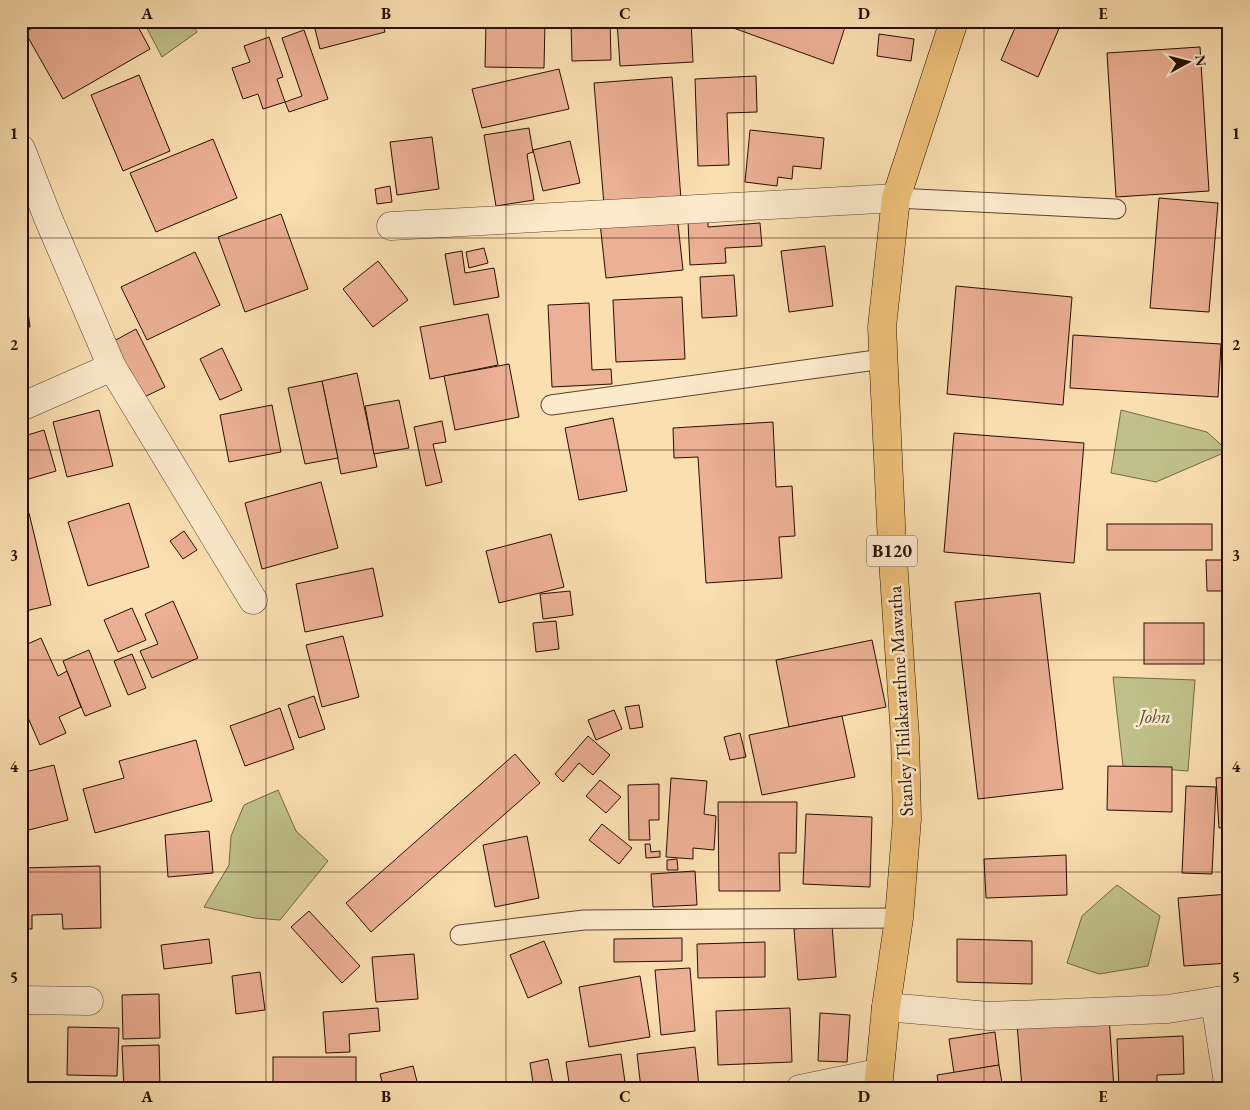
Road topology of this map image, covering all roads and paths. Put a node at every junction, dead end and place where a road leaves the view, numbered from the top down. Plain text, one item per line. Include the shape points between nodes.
1 (954, 21) edge
2 (21, 149) edge
3 (896, 198) junction
4 (1116, 210) dead end
5 (391, 226) dead end
6 (883, 359) junction
7 (112, 367) junction
8 (551, 406) dead end
9 (21, 407) edge
10 (253, 600) dead end
11 (899, 918) junction
12 (460, 935) dead end
13 (21, 1000) edge
14 (1222, 1000) edge
15 (89, 1001) dead end
16 (886, 1007) junction
17 (878, 1081) edge
18 (800, 1089) edge
19 (1228, 1089) edge

1 - 3 main road, Stanley Thilakarathne Mawatha / B120
2 - 7 street
3 - 4 lane
3 - 5 street
3 - 6 main road, Stanley Thilakarathne Mawatha / B120 via 882,327
6 - 8 lane
6 - 11 main road, Stanley Thilakarathne Mawatha / B120 via 905,737 907,819
7 - 9 street
7 - 10 street
11 - 12 lane via 584,920
11 - 16 main road, Stanley Thilakarathne Mawatha / B120
13 - 15 street
14 - 16 street via 1168,1008 989,1016
14 - 19 street
16 - 17 main road, Stanley Thilakarathne Mawatha / B120
17 - 18 street

